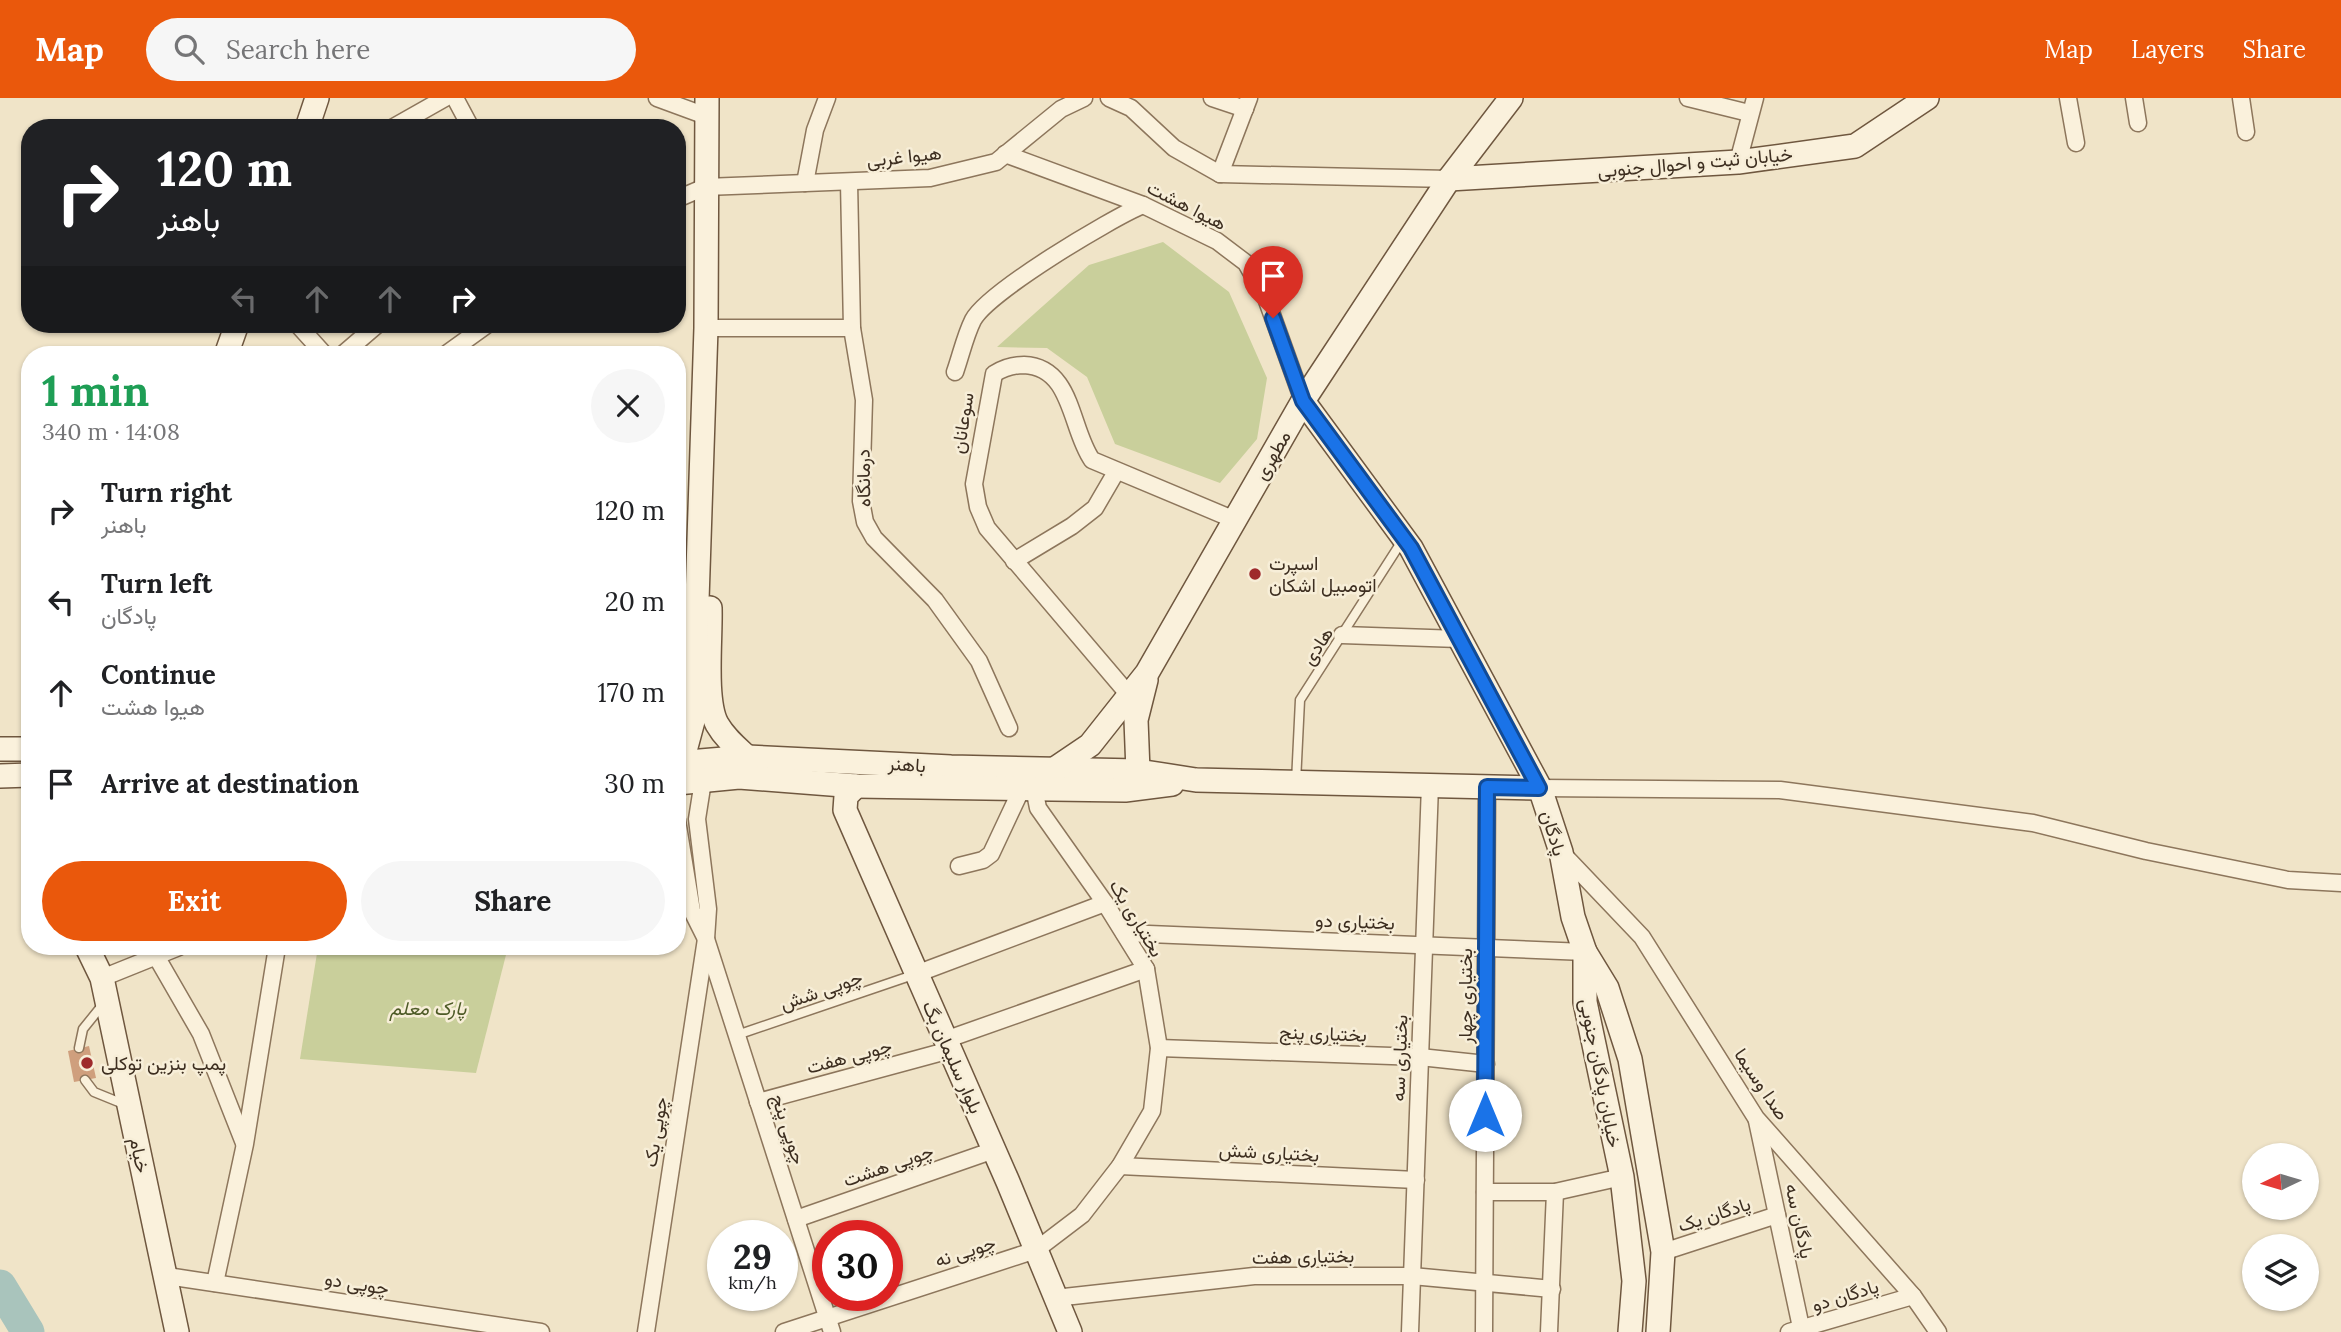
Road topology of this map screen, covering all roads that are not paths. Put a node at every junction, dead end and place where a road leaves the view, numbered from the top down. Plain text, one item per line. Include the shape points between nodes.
1 (317, 98) edge
2 (445, 98) edge
3 (455, 98) edge
4 (657, 98) edge
5 (827, 98) edge
6 (1084, 98) edge
7 (1109, 98) edge
8 (1212, 98) edge
9 (1511, 98) edge
10 (1688, 98) edge
11 (1927, 98) edge
12 (2068, 98) edge
13 (2134, 98) edge
14 (2241, 98) edge
15 (1247, 104) edge
16 (1752, 105) edge
17 (706, 107) edge
18 (310, 119) edge
19 (407, 119) edge
20 (466, 119) edge
21 (2138, 123) dead end
22 (2246, 132) dead end
23 (2076, 143) dead end
24 (1005, 153) junction
25 (1738, 162) junction
26 (1220, 174) junction
27 (1449, 179) junction
28 (849, 182) junction
29 (805, 183) junction
30 (705, 187) junction
31 (686, 196) edge
32 (1143, 205) junction
33 (706, 328) junction
34 (852, 328) junction
35 (305, 333) edge
36 (368, 333) edge
37 (476, 333) edge
38 (317, 346) edge
39 (352, 346) edge
40 (457, 346) edge
41 (955, 372) dead end
42 (1303, 401) junction
43 (1116, 472) junction
44 (1235, 520) junction
45 (1404, 539) junction
46 (697, 543) junction
47 (1014, 561) junction
48 (1342, 635) junction
49 (1460, 639) junction
50 (1147, 673) junction
51 (1129, 695) junction
52 (1009, 728) dead end
53 (686, 745) edge
54 (747, 757) junction
55 (686, 768) edge
56 (1054, 770) junction
57 (686, 772) edge
58 (703, 781) junction
59 (1132, 781) junction
60 (1296, 783) junction
61 (1430, 785) junction
62 (856, 786) junction
63 (1487, 787) junction
64 (1028, 788) junction
65 (1539, 788) junction
66 (1562, 852) junction
67 (959, 866) dead end
68 (686, 875) edge
69 (2341, 883) edge
70 (1105, 902) junction
71 (1124, 933) junction
72 (706, 939) junction
73 (1424, 945) junction
74 (1486, 950) junction
75 (1585, 953) junction
76 (91, 955) edge
77 (103, 955) edge
78 (276, 955) edge
79 (156, 956) joint
80 (1146, 969) junction
81 (916, 974) junction
82 (102, 978) junction
83 (106, 1000) junction
84 (737, 1035) junction
85 (948, 1045) junction
86 (79, 1048) dead end
87 (1159, 1048) junction
88 (1420, 1057) junction
89 (1486, 1064) junction
90 (85, 1080) dead end
91 (758, 1102) junction
92 (130, 1107) junction
93 (1756, 1118) junction
94 (245, 1144) junction
95 (994, 1150) junction
96 (1120, 1166) junction
97 (1622, 1177) junction
98 (1416, 1180) junction
99 (1485, 1192) junction
100 (1555, 1192) junction
101 (1777, 1215) junction
102 (796, 1219) junction
103 (1036, 1250) junction
104 (1663, 1252) junction
105 (167, 1276) junction
106 (1412, 1276) junction
107 (215, 1283) junction
108 (1485, 1283) junction
109 (1552, 1289) junction
110 (1913, 1296) junction
111 (1055, 1298) junction
112 (830, 1325) edge
113 (1798, 1331) edge
114 (177, 1332) edge
115 (541, 1332) edge
116 (646, 1332) edge
117 (784, 1332) edge
118 (1070, 1332) edge
119 (1410, 1332) edge
120 (1484, 1332) edge
121 (1549, 1332) edge
122 (1630, 1332) edge
123 (1658, 1332) edge
124 (1938, 1332) edge

1 - 18 street
2 - 19 street
3 - 20 street
4 - 17 street
5 - 29 street via 815,130
6 - 24 street, هیوا غربی via 1061,109
7 - 26 street via 1131,108 1174,148
8 - 15 street
9 - 27 street, مطهری
10 - 16 street
11 - 25 street, خیابان ثبت و احوال جنوبی via 1855,146
12 - 23 street
13 - 21 street
14 - 22 street
15 - 26 street
16 - 25 street
17 - 30 street
24 - 28 street, هیوا غربی via 996,162 930,178
24 - 32 street, هیوا هشت
25 - 27 street, خیابان ثبت و احوال جنوبی
26 - 27 street
27 - 42 street, مطهری
28 - 29 street, هیوا غربی
28 - 34 street, درمانگاه
29 - 30 street, هیوا غربی
30 - 31 street
30 - 33 street
32 - 41 street via 1114,217 998,296 974,318
32 - 42 street, هیوا هشت via 1217,241 1246,263 1266,298
33 - 34 street
33 - 46 street
34 - 52 street, درمانگاه via 863,400 861,501 865,522 874,538 935,600 979,661
35 - 38 street
36 - 39 street
37 - 40 street
42 - 44 street, مطهری
42 - 45 street, پادگان
43 - 44 street, سوعانان
43 - 47 street via 1095,508
43 - 47 street, سوعانان via 1087,452 1065,393 1051,373 1015,365 994,374 974,484 987,528
44 - 50 street, مطهری
45 - 48 lane, هادی
45 - 49 street, پادگان
46 - 53 street via 693,721
46 - 54 street via 710,602 716,722
47 - 51 street, سوعانان
48 - 49 street
48 - 60 lane, هادی via 1300,701
49 - 65 street, پادگان
50 - 51 street, مطهری
50 - 59 street via 1136,720
51 - 56 street, مطهری via 1090,745
54 - 55 street, باهنر
54 - 56 street, باهنر
56 - 59 street, باهنر
57 - 58 street, باهنر
58 - 62 street, باهنر via 739,777
58 - 72 street, چوپی یک via 697,819 708,909
59 - 60 street, باهنر
59 - 64 street, باهنر
60 - 61 street, باهنر
61 - 63 street, باهنر
61 - 73 street, بختیاری سه
62 - 64 street, باهنر
62 - 81 street, بلوار سلیمان بگ via 846,796 845,810
63 - 65 street, باهنر
63 - 74 street, بختیاری چهار
64 - 67 street via 991,854
64 - 70 street, بختیاری یک
65 - 66 street, پادگان
65 - 69 street via 1780,790 2033,823 2288,880
66 - 75 street, پادگان
66 - 93 street, صدا وسیما via 1642,937
68 - 72 street via 692,911
70 - 71 street, بختیاری یک
70 - 81 street
71 - 73 street, بختیاری دو
71 - 80 street, بختیاری یک
72 - 84 street, چوپی پنج
72 - 116 street, چوپی یک
73 - 74 street, بختیاری دو
73 - 88 street, بختیاری سه
74 - 75 street, بختیاری دو
74 - 89 street, بختیاری چهار
75 - 97 street, خیابان پادگان جنوبی via 1585,1002
75 - 104 street, خیابان پادگان جنوبی via 1607,988 1630,1059
76 - 82 street, خیام
77 - 82 street, خیام
78 - 94 street
79 - 82 street
79 - 94 street via 201,1034
80 - 85 street, چوپی هفت
80 - 87 street, بختیاری یک
81 - 84 lane, چوپی شش
81 - 85 street, بلوار سلیمان بگ
82 - 83 street, خیام
83 - 86 lane via 83,1030
83 - 92 street, خیام
84 - 91 street, چوپی پنج
85 - 91 street, چوپی هفت
85 - 95 street, بلوار سلیمان بگ
87 - 88 street, بختیاری پنج
87 - 96 street, بختیاری یک via 1152,1111
88 - 89 street, بختیاری پنج
88 - 98 street, بختیاری سه
89 - 99 street, بختیاری چهار
90 - 92 lane via 94,1092
91 - 102 street, چوپی پنج
92 - 105 street, خیام
93 - 101 street, پادگان سه
93 - 110 street, صدا وسیما
94 - 107 street
95 - 102 street, چوپی هشت
95 - 103 street, بلوار سلیمان بگ
96 - 98 street, بختیاری شش
96 - 103 street, بختیاری یک via 1082,1215
97 - 100 street
97 - 122 street, خیابان پادگان جنوبی via 1634,1281
98 - 106 street, بختیاری سه
99 - 100 street
99 - 108 street, بختیاری چهار
100 - 109 street
101 - 104 street, پادگان یک
101 - 113 street, پادگان سه
102 - 112 street, چوپی پنج
103 - 111 street, بلوار سلیمان بگ
103 - 112 street, چوپی نه
104 - 123 street, خیابان پادگان جنوبی
105 - 107 street, چوپی دو
105 - 114 street, خیام
106 - 108 street, بختیاری هفت
106 - 111 street, بختیاری هفت via 1254,1276
106 - 119 street, بختیاری سه
107 - 115 street, چوپی دو
108 - 109 street, بختیاری هفت
108 - 120 street, بختیاری چهار
109 - 121 street
110 - 113 street, پادگان دو
110 - 124 street, صدا وسیما
111 - 118 street, بلوار سلیمان بگ
112 - 117 street, چوپی نه

